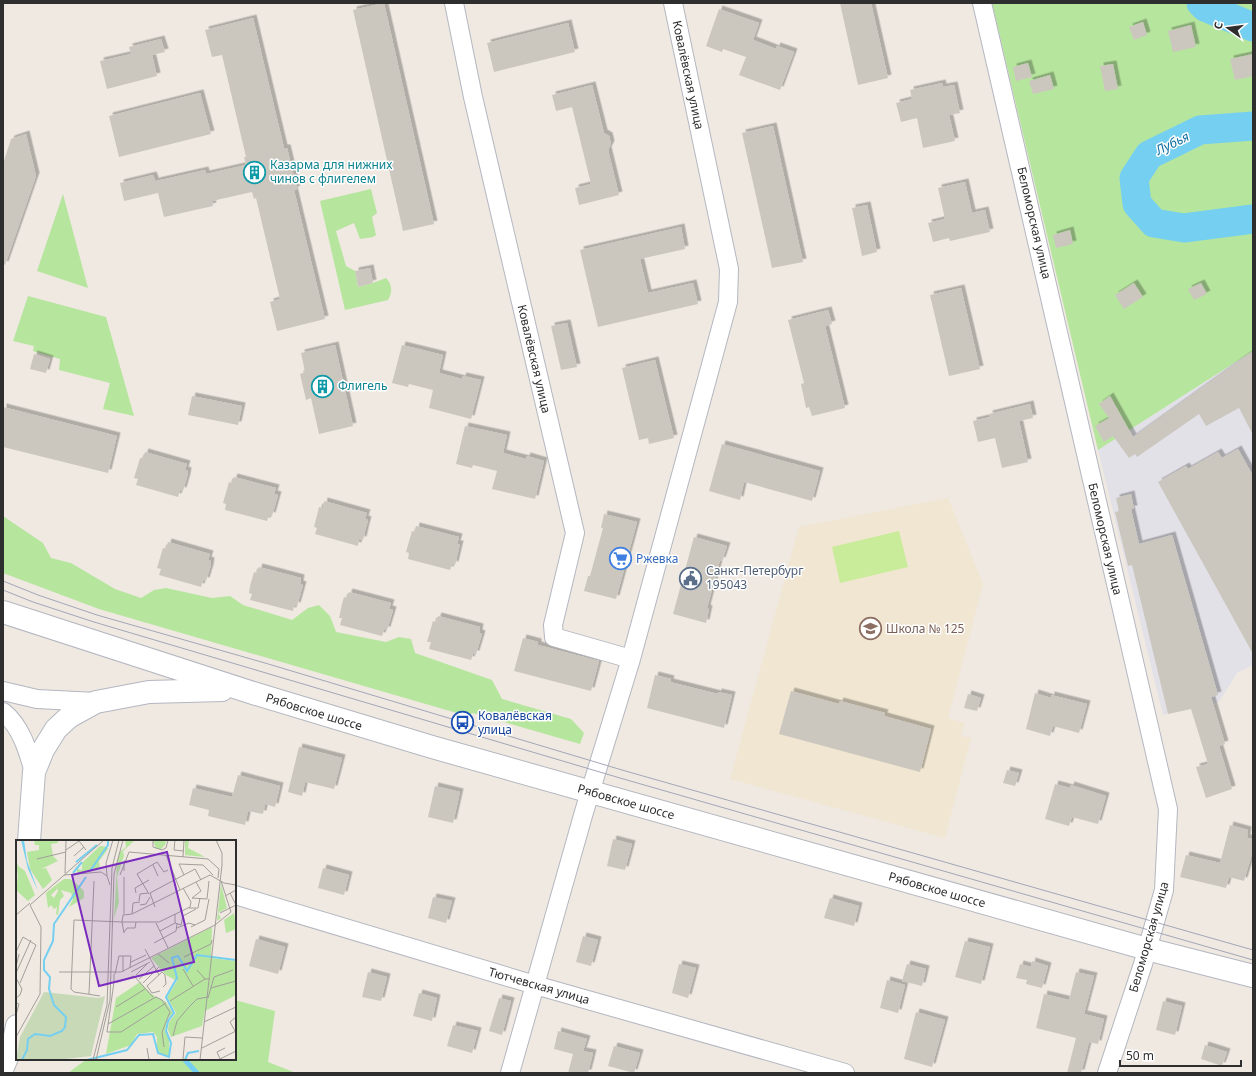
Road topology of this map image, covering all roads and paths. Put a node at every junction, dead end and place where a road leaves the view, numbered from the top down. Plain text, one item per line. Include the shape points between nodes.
1 (454, 3) edge
2 (673, 3) edge
3 (982, 3) edge
4 (3, 612) edge
5 (631, 659) junction
6 (3, 691) edge
7 (253, 693) junction
8 (96, 702) junction
9 (3, 712) edge
10 (34, 772) junction
11 (590, 792) junction
12 (29, 840) edge
13 (236, 895) edge
14 (1147, 950) junction
15 (1253, 976) edge
16 (535, 985) junction
17 (16, 1031) edge
18 (3, 1067) edge
19 (510, 1073) edge
20 (845, 1073) edge
21 (1107, 1073) edge

1 - 5 street, Ковалёвская улица via 574,533 553,625 554,637
2 - 5 street, Ковалёвская улица via 729,269 728,302
3 - 14 street, Беломорская улица via 1168,809 1164,890
4 - 7 main road, Рябовское шоссе
5 - 11 street, Ковалёвская улица
6 - 8 street via 37,699
7 - 8 main road via 217,689 148,692
7 - 11 main road, Рябовское шоссе
8 - 10 main road via 69,717 56,729 43,750
9 - 10 street via 19,731
10 - 12 main road
11 - 14 main road, Рябовское шоссе
11 - 16 street, Ковалёвская улица
13 - 16 street, Тютчевская улица
14 - 15 main road, Рябовское шоссе
14 - 21 street, Беломорская улица
16 - 19 street, Ковалёвская улица
16 - 20 street, Тютчевская улица
17 - 18 main road

